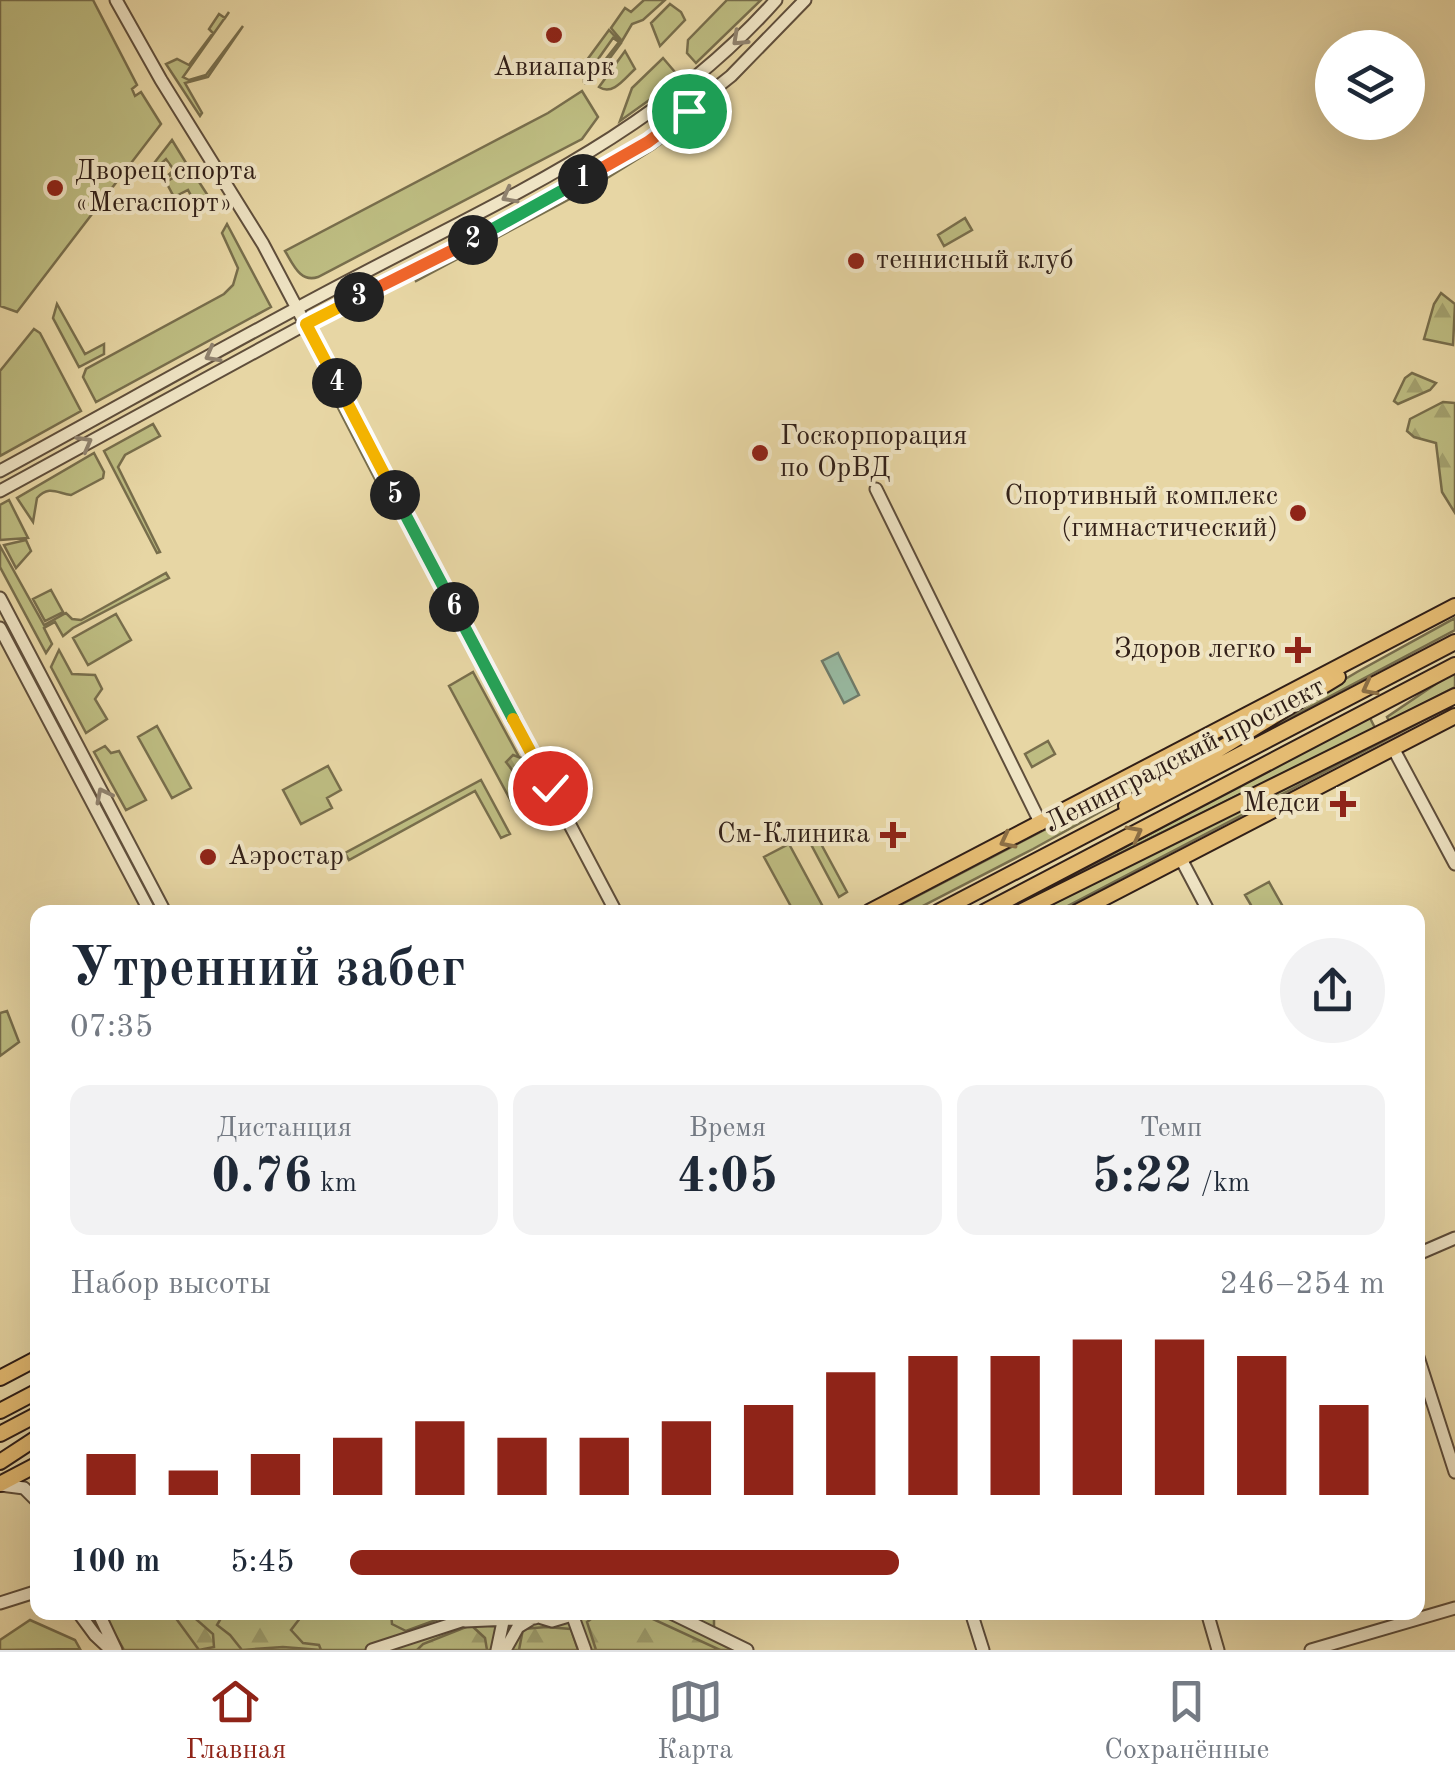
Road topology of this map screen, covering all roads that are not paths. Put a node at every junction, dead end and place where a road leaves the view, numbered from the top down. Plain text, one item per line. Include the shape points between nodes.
1 (116, 0) edge
2 (776, 0) edge
3 (805, 0) edge
4 (297, 308) junction
5 (306, 324) junction
6 (0, 471) edge
7 (0, 490) edge
8 (876, 490) dead end
9 (0, 598) edge
10 (1455, 606) edge
11 (0, 628) edge
12 (1404, 634) junction
13 (1455, 642) edge
14 (1455, 664) edge
15 (1455, 696) edge
16 (1455, 716) edge
17 (1393, 748) junction
18 (1041, 824) junction
19 (1181, 858) junction
20 (1040, 859) junction
21 (1455, 864) edge
22 (146, 905) edge
23 (161, 905) edge
24 (612, 905) edge
25 (883, 905) edge
26 (951, 905) edge
27 (997, 905) edge
28 (1034, 905) edge
29 (1090, 905) edge
30 (1204, 905) edge
31 (1455, 1238) edge
32 (1425, 1251) edge
33 (30, 1362) edge
34 (0, 1378) edge
35 (1425, 1378) edge
36 (30, 1393) edge
37 (30, 1395) edge
38 (0, 1402) edge
39 (0, 1412) edge
40 (30, 1418) edge
41 (0, 1434) edge
42 (30, 1442) edge
43 (0, 1462) edge
44 (30, 1468) edge
45 (1455, 1472) edge
46 (0, 1484) edge
47 (30, 1494) edge
48 (30, 1592) edge
49 (0, 1603) edge
50 (1455, 1608) edge
51 (1425, 1617) edge
52 (84, 1620) edge
53 (101, 1620) edge
54 (464, 1620) edge
55 (475, 1620) edge
56 (503, 1620) edge
57 (525, 1620) edge
58 (579, 1620) edge
59 (685, 1620) edge
60 (975, 1620) edge
61 (1209, 1620) edge
62 (1414, 1620) edge
63 (461, 1622) junction
64 (114, 1650) edge
65 (372, 1650) edge
66 (497, 1650) edge
67 (505, 1650) edge
68 (584, 1650) edge
69 (747, 1650) edge
70 (984, 1650) edge
71 (1218, 1650) edge
72 (1311, 1650) edge

1 - 4 street
2 -> 4 street via 699,76 630,128
3 - 5 street via 731,76 648,142
4 - 5 street
4 -> 6 street
7 -> 5 street
5 - 24 street
8 - 18 street
23 -> 9 street
10 - 12 main road
11 - 22 street
12 - 18 main road
12 - 20 main road
13 -> 20 main road, Ленинградский проспект
27 -> 14 main road, Ленинградский проспект
15 - 28 main road
16 - 17 main road
17 - 19 main road
17 - 21 street
18 -> 25 main road
19 - 29 main road
19 - 30 street
20 - 26 main road, Ленинградский проспект
31 - 32 street
33 - 34 main road
35 - 45 street
36 - 38 main road
37 - 39 main road
40 - 41 main road
42 - 43 main road
44 - 46 main road
46 - 47 street
48 - 49 street
50 - 51 street
52 - 64 street
53 - 64 street
54 - 63 street
55 - 63 street
56 - 66 street
57 - 67 street
58 - 68 street
59 - 69 street
60 - 70 street
61 - 71 street
62 - 72 street
63 - 65 street

